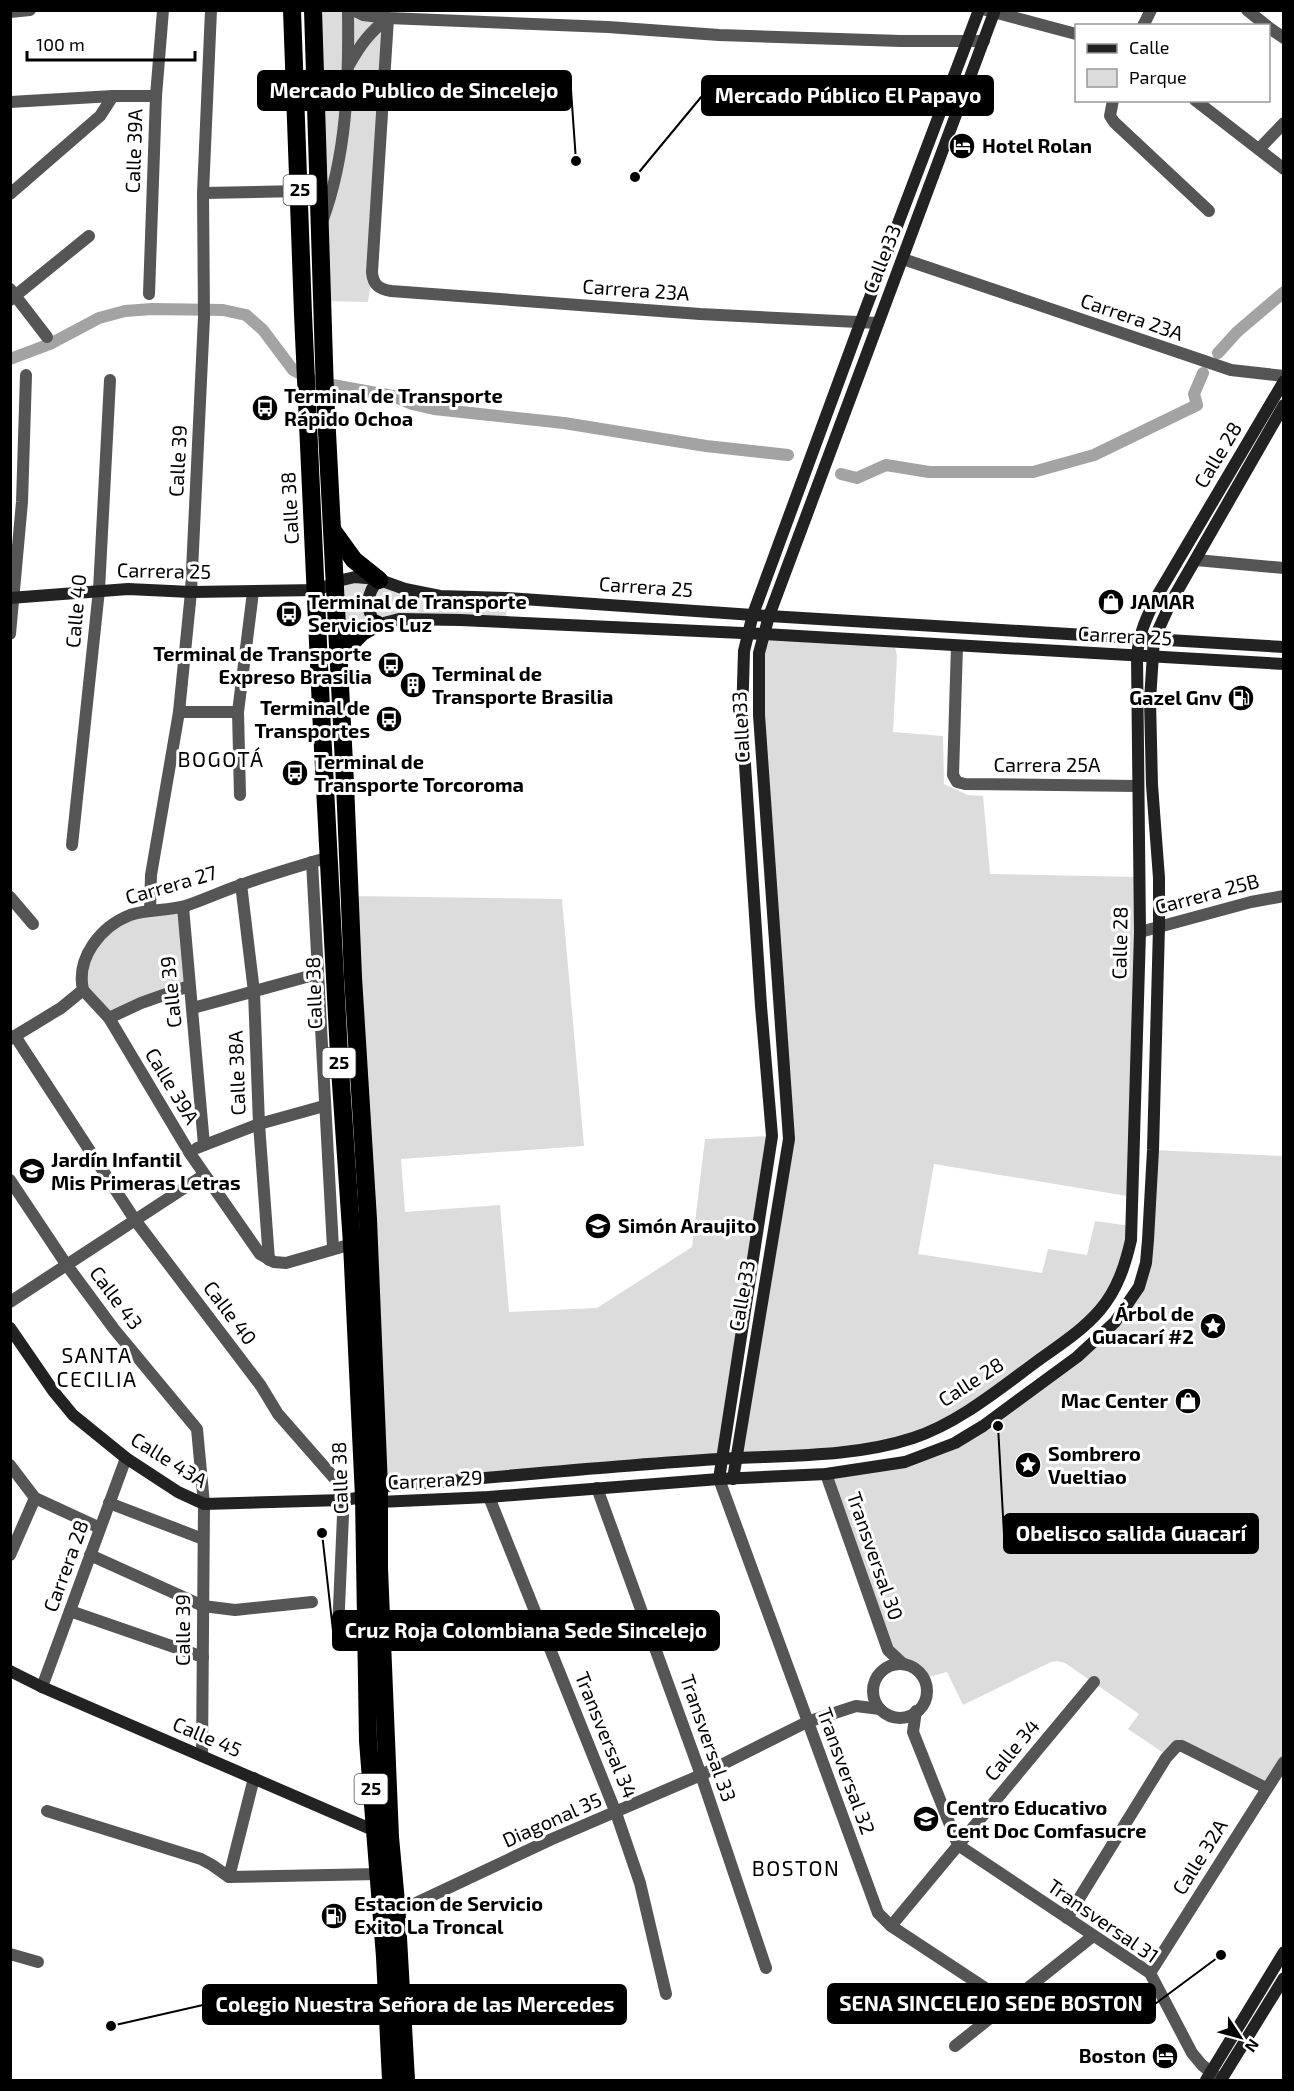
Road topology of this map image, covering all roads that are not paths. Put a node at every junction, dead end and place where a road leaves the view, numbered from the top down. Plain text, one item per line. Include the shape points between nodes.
1 (30, 10) edge
2 (163, 10) edge
3 (211, 10) edge
4 (292, 10) edge
5 (313, 10) edge
6 (348, 10) edge
7 (353, 10) edge
8 (979, 10) edge
9 (1151, 10) edge
10 (1246, 10) edge
11 (992, 11) edge
12 (10, 12) edge
13 (388, 18) junction
14 (1144, 24) edge
15 (1265, 24) edge
16 (1270, 28) edge
17 (1075, 33) edge
18 (1284, 38) edge
19 (984, 41) junction
20 (967, 42) junction
21 (349, 66) junction
22 (114, 96) junction
23 (156, 96) junction
24 (10, 102) edge
25 (1198, 102) edge
26 (1112, 104) edge
27 (1284, 123) edge
28 (1259, 149) junction
29 (1284, 169) edge
30 (300, 191) junction
31 (203, 193) junction
32 (10, 194) edge
33 (1209, 211) dead end
34 (321, 226) junction
35 (89, 236) dead end
36 (903, 259) junction
37 (149, 294) dead end
38 (13, 295) edge
39 (861, 321) junction
40 (878, 323) junction
41 (46, 337) dead end
42 (316, 368) junction
43 (26, 375) dead end
44 (1284, 378) edge
45 (110, 380) dead end
46 (316, 394) junction
47 (25, 400) junction
48 (10, 402) edge
49 (1284, 405) edge
50 (333, 531) junction
51 (1196, 560) junction
52 (1284, 568) edge
53 (379, 580) junction
54 (335, 584) junction
55 (99, 590) junction
56 (317, 590) junction
57 (253, 591) junction
58 (191, 592) junction
59 (12, 598) edge
60 (753, 614) junction
61 (769, 616) junction
62 (376, 624) junction
63 (337, 627) junction
64 (318, 628) junction
65 (10, 634) edge
66 (748, 634) junction
67 (764, 634) junction
68 (1139, 638) junction
69 (1154, 639) junction
70 (957, 646) junction
71 (1284, 647) edge
72 (339, 655) junction
73 (1137, 656) junction
74 (1152, 657) junction
75 (1284, 664) edge
76 (178, 712) junction
77 (238, 712) junction
78 (1137, 786) junction
79 (240, 795) dead end
80 (72, 845) dead end
81 (320, 859) junction
82 (241, 884) junction
83 (1284, 896) edge
84 (10, 897) edge
85 (183, 907) junction
86 (150, 911) junction
87 (33, 924) dead end
88 (1158, 927) junction
89 (1140, 932) junction
90 (317, 974) junction
91 (189, 986) junction
92 (83, 990) junction
93 (254, 992) junction
94 (778, 1005) junction
95 (761, 1006) junction
96 (193, 1008) junction
97 (109, 1018) junction
98 (13, 1038) edge
99 (324, 1106) junction
100 (259, 1124) junction
101 (204, 1145) junction
102 (189, 1152) junction
103 (204, 1175) junction
104 (10, 1180) edge
105 (135, 1220) junction
106 (352, 1244) junction
107 (333, 1248) junction
108 (269, 1260) junction
109 (66, 1264) junction
110 (10, 1302) edge
111 (10, 1328) edge
112 (983, 1426) joint
113 (914, 1438) joint
114 (126, 1458) junction
115 (721, 1459) junction
116 (735, 1459) junction
117 (10, 1466) edge
118 (826, 1474) junction
119 (719, 1479) junction
120 (733, 1479) junction
121 (597, 1488) junction
122 (725, 1494) junction
123 (374, 1496) junction
124 (489, 1497) junction
125 (35, 1498) junction
126 (343, 1500) junction
127 (109, 1503) junction
128 (204, 1504) junction
129 (100, 1528) junction
130 (203, 1539) junction
131 (10, 1555) edge
132 (90, 1555) junction
133 (312, 1602) dead end
134 (203, 1606) junction
135 (70, 1611) junction
136 (338, 1631) dead end
137 (888, 1650) junction
138 (203, 1657) junction
139 (903, 1664) junction
140 (10, 1671) edge
141 (879, 1673) junction
142 (1094, 1682) dead end
143 (873, 1686) junction
144 (42, 1688) junction
145 (856, 1706) junction
146 (880, 1708) junction
147 (916, 1712) junction
148 (891, 1717) junction
149 (807, 1722) junction
150 (913, 1732) junction
151 (202, 1756) junction
152 (1284, 1762) edge
153 (701, 1775) junction
154 (254, 1778) junction
155 (1266, 1788) junction
156 (47, 1811) dead end
157 (616, 1813) junction
158 (382, 1833) junction
159 (958, 1845) junction
160 (378, 1874) junction
161 (229, 1877) junction
162 (397, 1912) junction
163 (1067, 1918) junction
164 (891, 1926) junction
165 (1093, 1936) junction
166 (1284, 1952) edge
167 (10, 1954) edge
168 (38, 1962) dead end
169 (766, 1968) dead end
170 (1150, 1973) junction
171 (1284, 1978) edge
172 (666, 1994) dead end
173 (1008, 2003) junction
174 (955, 2046) dead end
175 (1215, 2078) edge
176 (391, 2080) edge
177 (406, 2080) edge

1 - 12 street
2 - 23 street, Calle 39A
3 - 31 street, Calle 39
4 - 30 highway, Calle 38 / 25
5 - 34 highway, Calle 38 / 25
6 - 21 street
7 - 13 street
8 - 20 street, Calle 33
9 - 14 street
10 - 15 street
11 - 17 street
11 - 19 street, Calle 33
13 - 20 street via 719,35
13 - 21 street via 370,32
13 - 39 street, Carrera 23A via 372,273 377,286 391,291 700,314
16 - 18 street
19 - 20 street
19 - 36 street, Calle 33
20 - 39 street, Calle 33
21 - 34 street via 333,194
22 - 23 street
22 - 24 street
22 - 32 street via 100,116
23 - 37 street, Calle 39A
25 - 28 street
26 - 33 street via 1110,116 1114,122
27 - 28 street
28 - 29 street
30 - 31 street
30 - 42 highway, Calle 38 / 25 via 303,315
31 - 58 street, Calle 39 via 204,317
34 - 42 highway, Calle 38 / 25
35 - 38 street
36 - 40 street, Calle 33
36 - 44 street, Carrera 23A via 1231,370
38 - 41 street
39 - 40 street, Carrera 23A
39 - 60 street, Calle 33
40 - 61 street, Calle 33
42 - 46 highway, Calle 38 / 25
43 - 47 street
44 - 68 street, Calle 28 via 1157,596
45 - 55 street, Calle 40
46 - 50 highway, Calle 38 / 25
46 - 56 highway, Calle 38 / 25
47 - 48 street
47 - 59 street via 22,502
49 - 51 street, Calle 28
50 - 53 highway via 354,560
50 - 54 highway, Calle 38 / 25
51 - 52 street
51 - 69 street, Calle 28
53 - 54 street, Carrera 25 via 355,577
53 - 60 street, Carrera 25 via 440,596
53 - 62 street via 368,603
54 - 56 street, Carrera 25
54 - 63 highway, Calle 38 / 25
55 - 58 street, Carrera 25
55 - 59 street, Carrera 25
55 - 80 street, Calle 40
56 - 57 street, Carrera 25
56 - 64 highway, Calle 38 / 25
57 - 58 street, Carrera 25
57 - 77 street
58 - 76 street, Calle 39
59 - 65 street
60 - 61 street, Carrera 25
60 - 66 street, Calle 33
61 - 67 street, Calle 33
61 - 68 street, Carrera 25
62 - 63 street, Carrera 25 via 361,629
62 - 66 street, Carrera 25 via 399,619 448,619
62 - 72 highway
63 - 64 street, Carrera 25
63 - 72 highway, Calle 38 / 25
64 - 81 highway, Calle 38 / 25
66 - 67 street, Carrera 25
66 - 95 street, Calle 33 via 742,671 742,719
67 - 70 street, Carrera 25
67 - 94 street, Calle 33 via 758,672 759,714
68 - 69 street, Carrera 25
68 - 73 street, Calle 28
69 - 71 street, Carrera 25
69 - 74 street, Calle 28
70 - 73 street, Carrera 25
70 - 78 street, Carrera 25A via 953,775 957,782
72 - 123 highway, Calle 38 / 25 via 352,977 368,1219
73 - 74 street, Carrera 25
73 - 78 street, Calle 28
74 - 75 street, Carrera 25
74 - 88 street, Calle 28
76 - 77 street
76 - 86 street, Calle 39 via 151,874
77 - 79 street
78 - 89 street, Calle 28
81 - 82 street, Carrera 27
81 - 90 street
81 - 106 highway, Calle 38 / 25
82 - 85 street, Carrera 27
82 - 93 street, Calle 38A
83 - 88 street, Carrera 25B
84 - 87 street
85 - 86 street, Carrera 27
85 - 91 street, Calle 39
86 - 92 street, Carrera 27 via 130,915 98,937 82,965
88 - 89 street, Carrera 25B
88 - 112 street, Calle 28 via 1153,1150 1146,1263 1139,1287 1098,1339
89 - 113 street, Calle 28 via 1131,1240 1119,1280 1100,1310 1055,1348 980,1402
90 - 93 street
90 - 99 street
91 - 96 street, Calle 39
91 - 97 street
92 - 97 street, Calle 39A
92 - 98 street
93 - 96 street
93 - 100 street, Calle 38A
94 - 95 street
94 - 116 street, Calle 33 via 789,1139
95 - 115 street, Calle 33 via 772,1137
96 - 101 street, Calle 39
97 - 102 street, Calle 39A
98 - 105 street, Calle 40
99 - 100 street
99 - 107 street
100 - 101 street
100 - 108 street, Calle 38A
101 - 102 street
102 - 103 street, Calle 39A
103 - 105 street
103 - 108 street, Calle 39A via 251,1244
104 - 109 street, Calle 43
105 - 109 street
105 - 126 street, Calle 40 via 278,1414 341,1486
106 - 107 street
106 - 123 highway, Calle 38 / 25
107 - 108 street via 286,1263
109 - 110 street
109 - 128 street, Calle 43 via 197,1429
111 - 114 street, Calle 43A via 74,1415
112 - 118 street, Carrera 29 via 955,1443 905,1462
113 - 116 street, Carrera 29 via 832,1453
114 - 127 street, Carrera 28
114 - 128 street, Calle 43A
115 - 116 street, Carrera 29
115 - 119 street, Calle 33
115 - 123 street, Carrera 29
116 - 120 street, Calle 33
117 - 125 street
118 - 120 street, Carrera 29
118 - 137 street, Transversal 30
119 - 120 street, Carrera 29
119 - 121 street, Carrera 29
119 - 122 street, Transversal 32
120 - 122 street
121 - 124 street, Carrera 29
121 - 153 street, Transversal 33
122 - 149 street, Transversal 32
123 - 124 street, Carrera 29
123 - 126 street, Calle 43A
123 - 158 highway, Calle 38 / 25 via 368,1741
124 - 157 street, Transversal 34
125 - 129 street
125 - 131 street
126 - 128 street, Calle 43A
126 - 136 street, Calle 40
127 - 129 street, Carrera 28
127 - 130 street
128 - 130 street, Calle 39
129 - 132 street, Carrera 28
130 - 134 street, Calle 39
132 - 134 street
132 - 135 street, Carrera 28
133 - 134 street via 235,1610
134 - 138 street, Calle 39
135 - 138 street
135 - 144 street, Carrera 28
137 - 139 street, Transversal 30
137 - 141 street, Transversal 30
138 - 151 street, Calle 39
139 - 141 street
139 - 147 street via 920,1672 928,1688
140 - 144 street, Calle 45
141 - 143 street
142 - 159 street, Calle 34
143 - 145 street
143 - 146 street via 872,1694
144 - 151 street, Calle 45
145 - 146 street, Diagonal 35
145 - 149 street, Diagonal 35
146 - 148 street
147 - 148 street via 907,1717
147 - 150 street
148 - 150 street
149 - 153 street, Diagonal 35
149 - 164 street, Transversal 32 via 878,1913
150 - 159 street
151 - 154 street, Calle 45
152 - 155 street, Calle 32A
153 - 157 street, Diagonal 35
153 - 169 street, Transversal 33
154 - 158 street, Calle 45
154 - 161 street
155 - 163 street via 1177,1746
155 - 170 street, Calle 32A
156 - 161 street via 201,1859
157 - 162 street, Diagonal 35
157 - 172 street, Transversal 34 via 640,1882
158 - 160 highway, Calle 38 / 25
158 - 162 highway, Calle 38 / 25
159 - 163 street, Transversal 31
159 - 164 street, Calle 34
160 - 161 street
160 - 176 highway, Calle 38 / 25
162 - 177 highway, Calle 38 / 25
163 - 165 street, Transversal 31
164 - 173 street, Transversal 32
165 - 170 street, Transversal 31
165 - 173 street
166 - 175 street
167 - 168 street
170 - 175 street, Transversal 31 via 1192,2053
171 - 175 street
173 - 174 street

